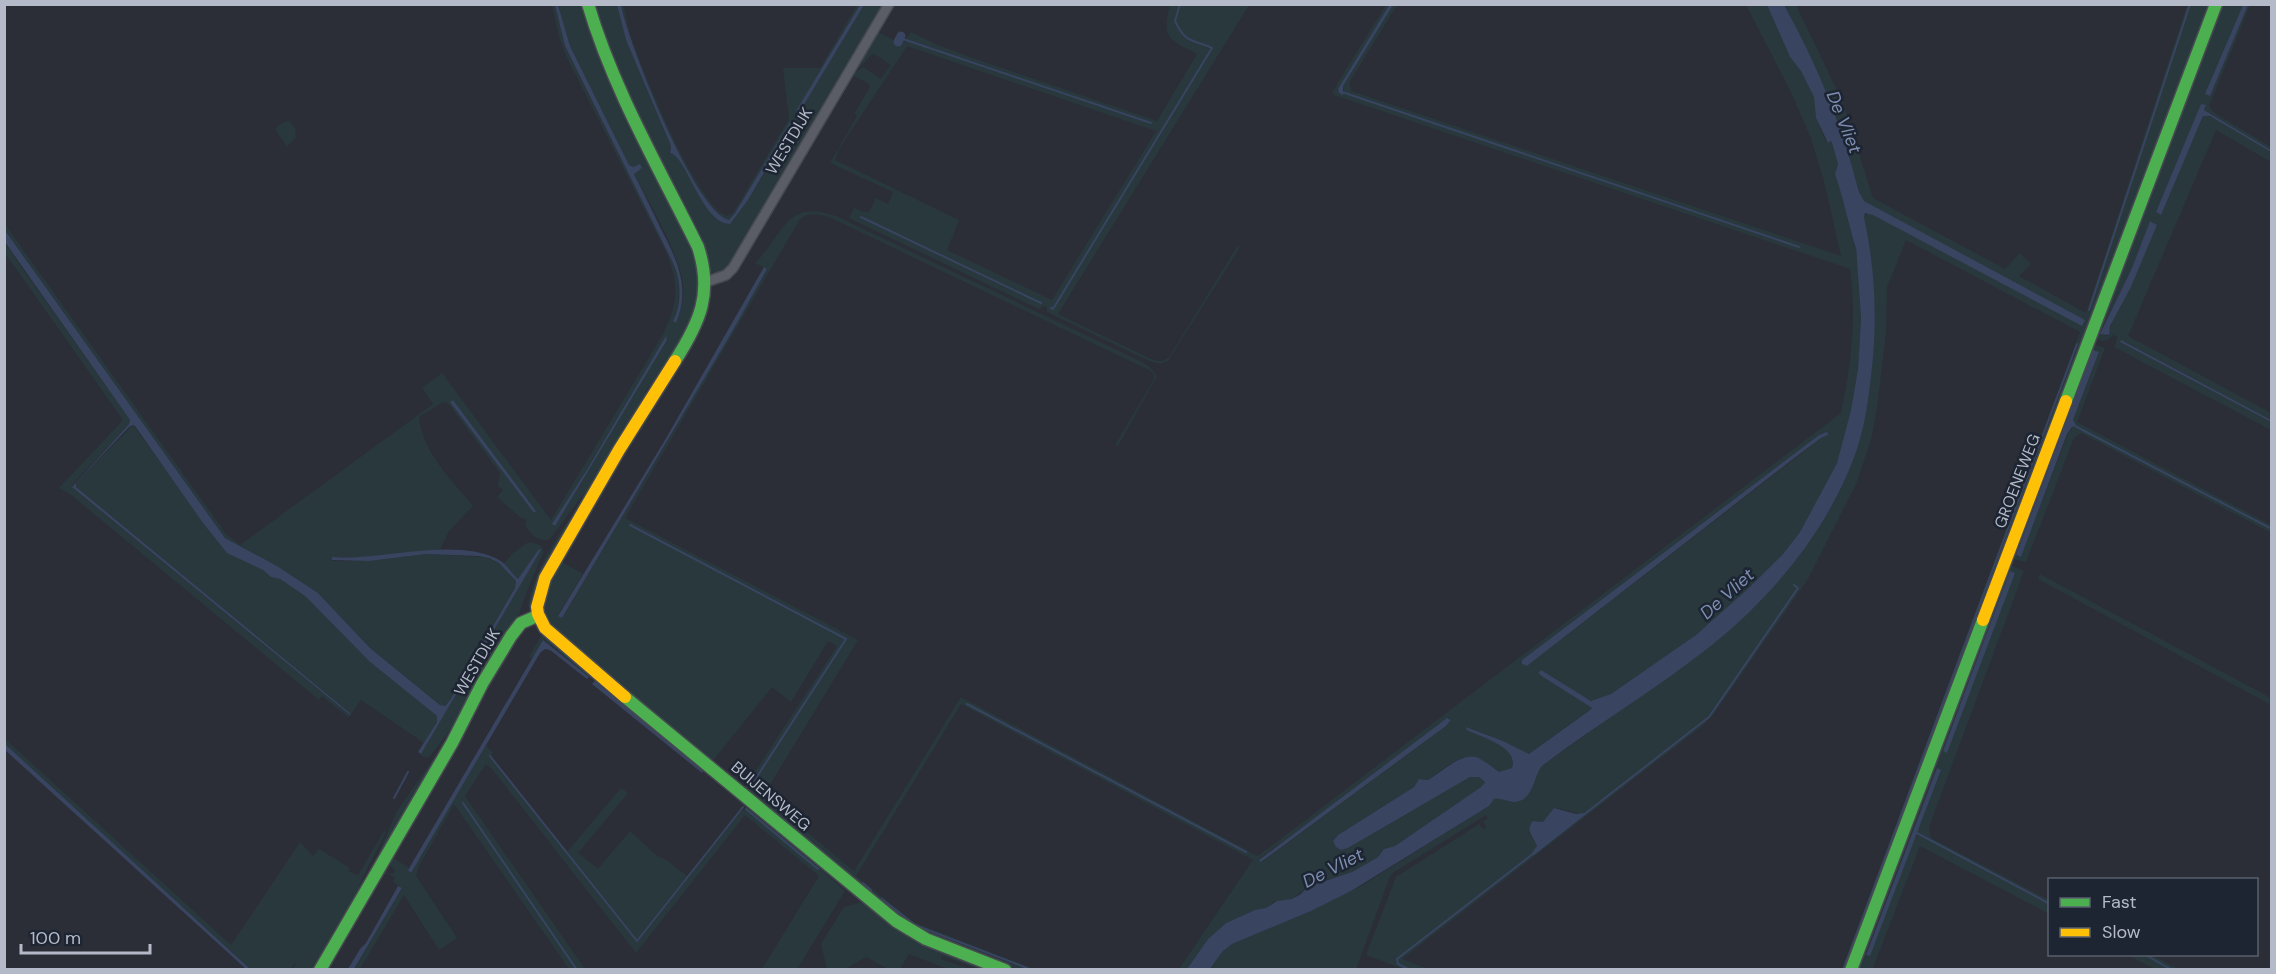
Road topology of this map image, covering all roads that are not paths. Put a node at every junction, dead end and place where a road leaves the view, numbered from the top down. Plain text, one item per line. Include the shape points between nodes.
1 (588, 4) edge
2 (889, 4) edge
3 (2217, 4) edge
4 (706, 282) junction
5 (537, 616) junction
6 (320, 969) edge
7 (1005, 969) edge
8 (1851, 969) edge

1 - 4 street via 612,70 698,247
2 - 4 street, WESTDIJK via 733,268
3 - 8 street, GROENEWEG
4 - 5 street via 704,301 694,326 545,578
5 - 6 street, WESTDIJK via 518,625 506,644
5 - 7 street, BUIJENSWEG via 560,643 901,925

